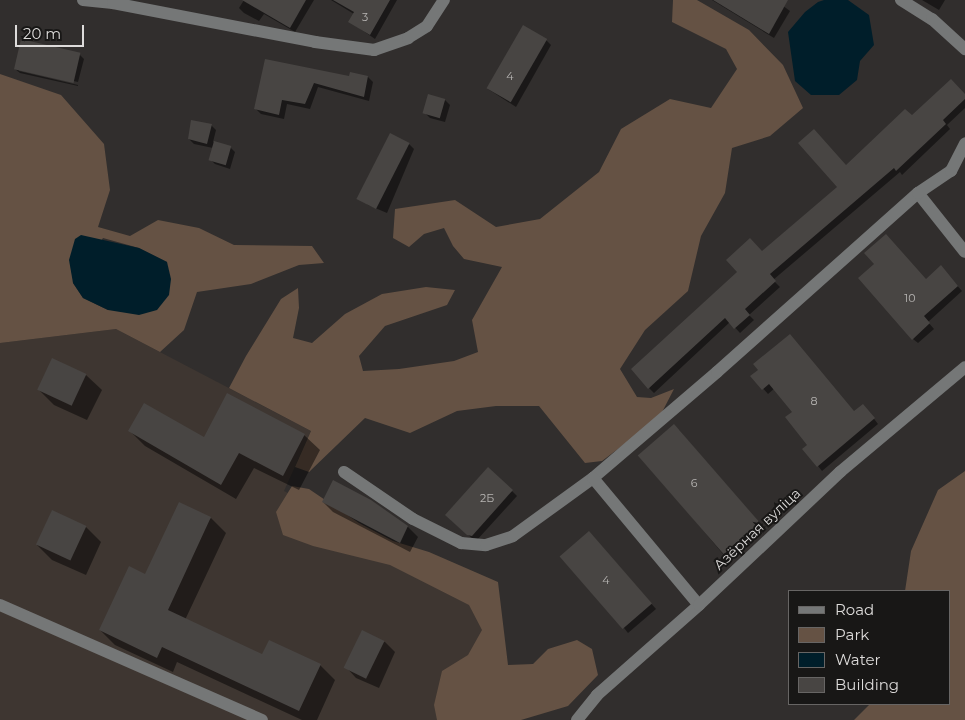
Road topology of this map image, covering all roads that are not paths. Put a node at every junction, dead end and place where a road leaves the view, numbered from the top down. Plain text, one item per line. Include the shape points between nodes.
1 (84, 0) edge
2 (444, 0) edge
3 (901, 0) edge
4 (965, 48) edge
5 (965, 143) edge
6 (918, 193) junction
7 (965, 252) edge
8 (965, 368) edge
9 (344, 472) dead end
10 (593, 478) junction
11 (0, 605) edge
12 (699, 605) junction
13 (262, 720) edge
14 (577, 720) edge

1 - 2 street via 374,50 408,38 427,26
3 - 4 street via 932,19
5 - 6 street via 951,171
6 - 7 street
6 - 10 street
8 - 12 street, Азёрная вуліца via 840,472
9 - 10 street via 413,518 453,539 461,543 486,545 513,536
10 - 12 street
11 - 13 street
12 - 14 street, Азёрная вуліца via 597,695

